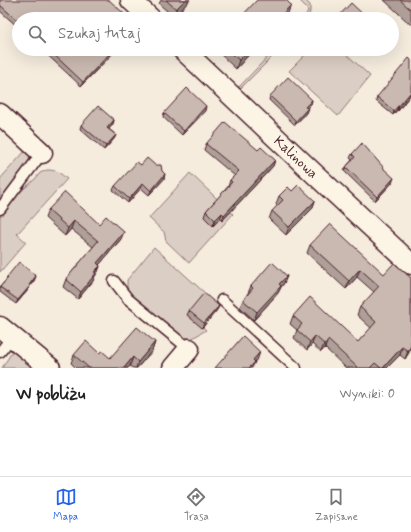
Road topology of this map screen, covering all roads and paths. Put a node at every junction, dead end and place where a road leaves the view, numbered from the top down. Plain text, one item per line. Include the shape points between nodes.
1 (131, 0) edge
2 (144, 12) edge
3 (189, 56) edge
4 (0, 114) edge
5 (42, 153) joint
6 (0, 209) edge
7 (411, 264) edge
8 (114, 281) dead end
9 (222, 300) dead end
10 (4, 339) edge
11 (189, 349) joint
12 (50, 368) edge
13 (173, 368) edge
14 (296, 368) edge

1 - 2 street
3 - 7 street, Kalinowa
4 - 5 street
5 - 6 lane
8 - 11 lane via 128,299
9 - 14 lane
10 - 12 street
11 - 13 street

